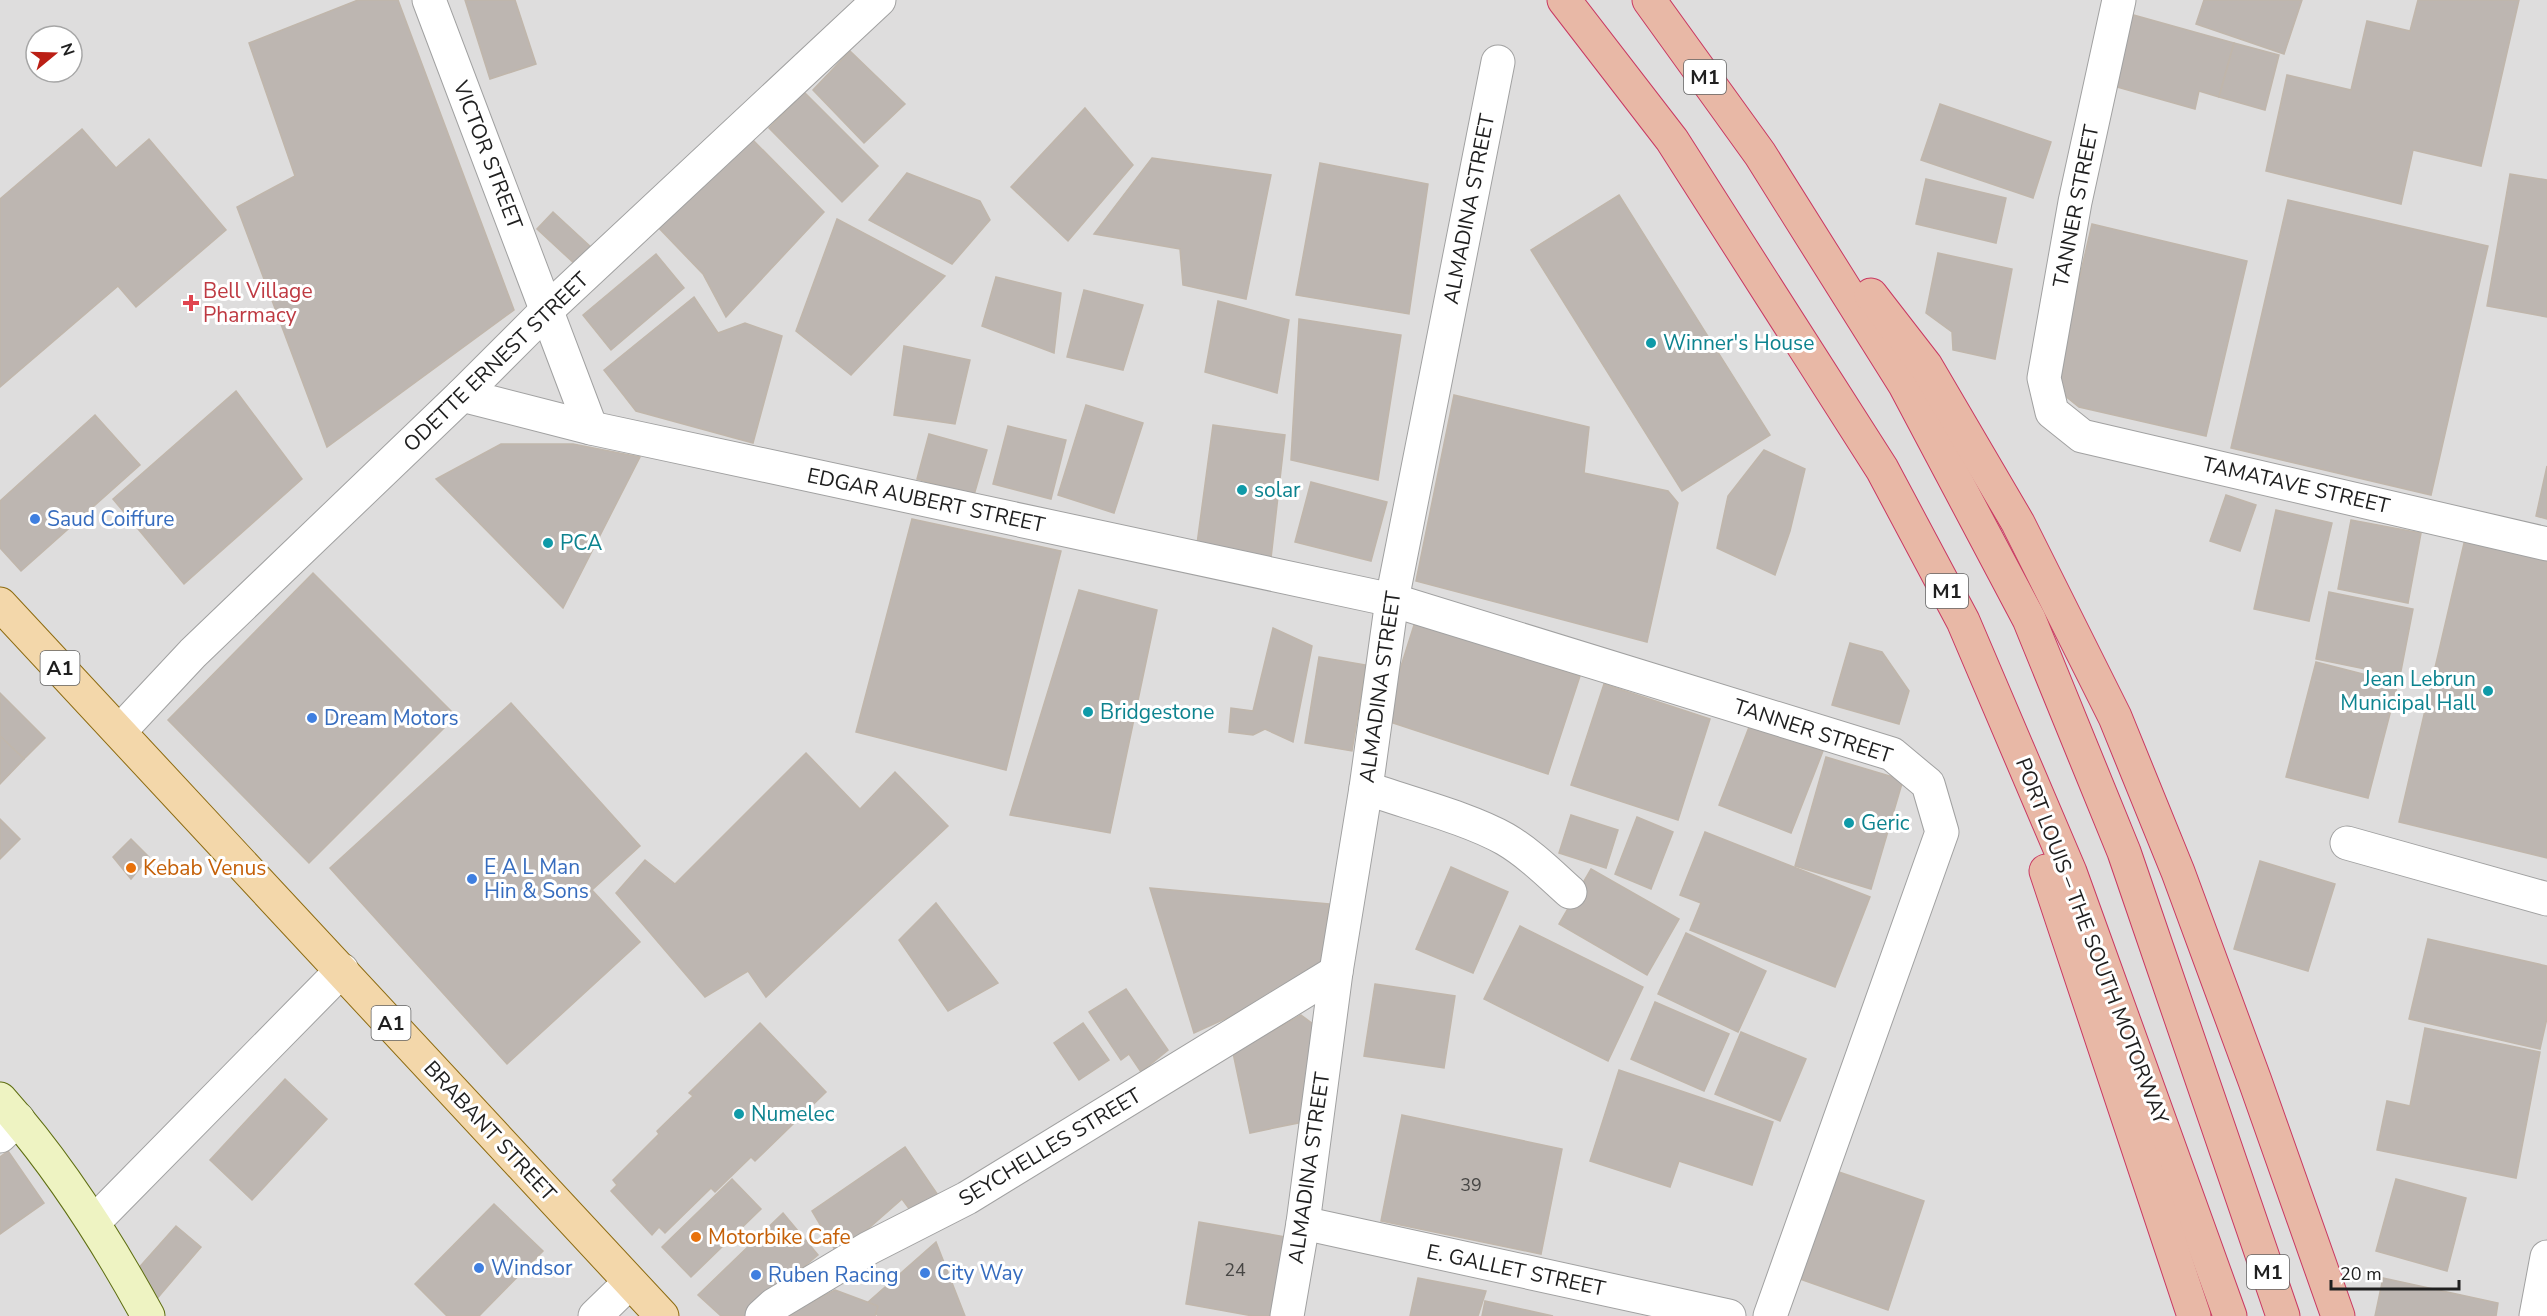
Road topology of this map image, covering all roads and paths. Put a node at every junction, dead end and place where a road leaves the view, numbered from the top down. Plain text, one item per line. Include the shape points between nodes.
1 (429, 0) edge
2 (879, 0) edge
3 (1564, 0) edge
4 (1649, 0) edge
5 (2118, 0) edge
6 (1498, 62) dead end
7 (1760, 154) junction
8 (547, 310) junction
9 (462, 395) junction
10 (2052, 412) joint
11 (591, 428) junction
12 (2547, 544) edge
13 (1392, 600) junction
14 (0, 604) edge
15 (1963, 621) junction
16 (120, 731) junction
17 (1366, 788) junction
18 (2347, 843) dead end
19 (1570, 892) dead end
20 (2547, 899) edge
21 (342, 970) junction
22 (1336, 972) junction
23 (6, 1118) edge
24 (94, 1222) junction
25 (1303, 1223) junction
26 (2547, 1257) edge
27 (629, 1283) junction
28 (147, 1316) edge
29 (595, 1316) edge
30 (662, 1316) edge
31 (762, 1316) edge
32 (1287, 1316) edge
33 (1729, 1316) edge
34 (1770, 1316) edge
35 (2194, 1316) edge
36 (2230, 1316) edge
37 (2283, 1316) edge
38 (2338, 1316) edge
39 (2535, 1316) edge

1 - 8 street, VICTOR STREET
2 - 8 street, ODETTE ERNEST STREET
3 - 15 highway, PORT LOUIS – THE SOUTH MOTORWAY / M1 via 1672,140 1882,469
4 - 7 highway, M1
5 - 10 street, TANNER STREET via 2075,202 2044,378
6 - 13 street, ALMADINA STREET
7 - 37 highway, M1 via 1905,385 2029,619 2124,852
7 - 38 highway via 1926,366 2018,522 2115,717 2194,916
8 - 9 street, ODETTE ERNEST STREET
8 - 11 street, VICTOR STREET
9 - 11 street, EDGAR AUBERT STREET
9 - 16 street, ODETTE ERNEST STREET via 193,653
10 - 12 street, TAMATAVE STREET via 2082,436
11 - 13 street, EDGAR AUBERT STREET
13 - 17 street, ALMADINA STREET
13 - 34 street, TANNER STREET via 1892,754 1928,784 1942,832
14 - 16 main road, BRABANT STREET / A1
15 - 35 highway
15 - 36 highway, PORT LOUIS – THE SOUTH MOTORWAY / M1 via 2070,872
16 - 21 main road, BRABANT STREET / A1
17 - 19 street via 1505,839
17 - 22 street, ALMADINA STREET
18 - 20 street
21 - 24 street
21 - 27 main road, BRABANT STREET / A1
22 - 25 street, ALMADINA STREET
22 - 31 street, SEYCHELLES STREET via 967,1198 869,1248
23 - 24 main road
24 - 28 main road
25 - 32 street, ALMADINA STREET
25 - 33 street, E. GALLET STREET
26 - 39 street
27 - 29 street
27 - 30 main road, BRABANT STREET / A1

